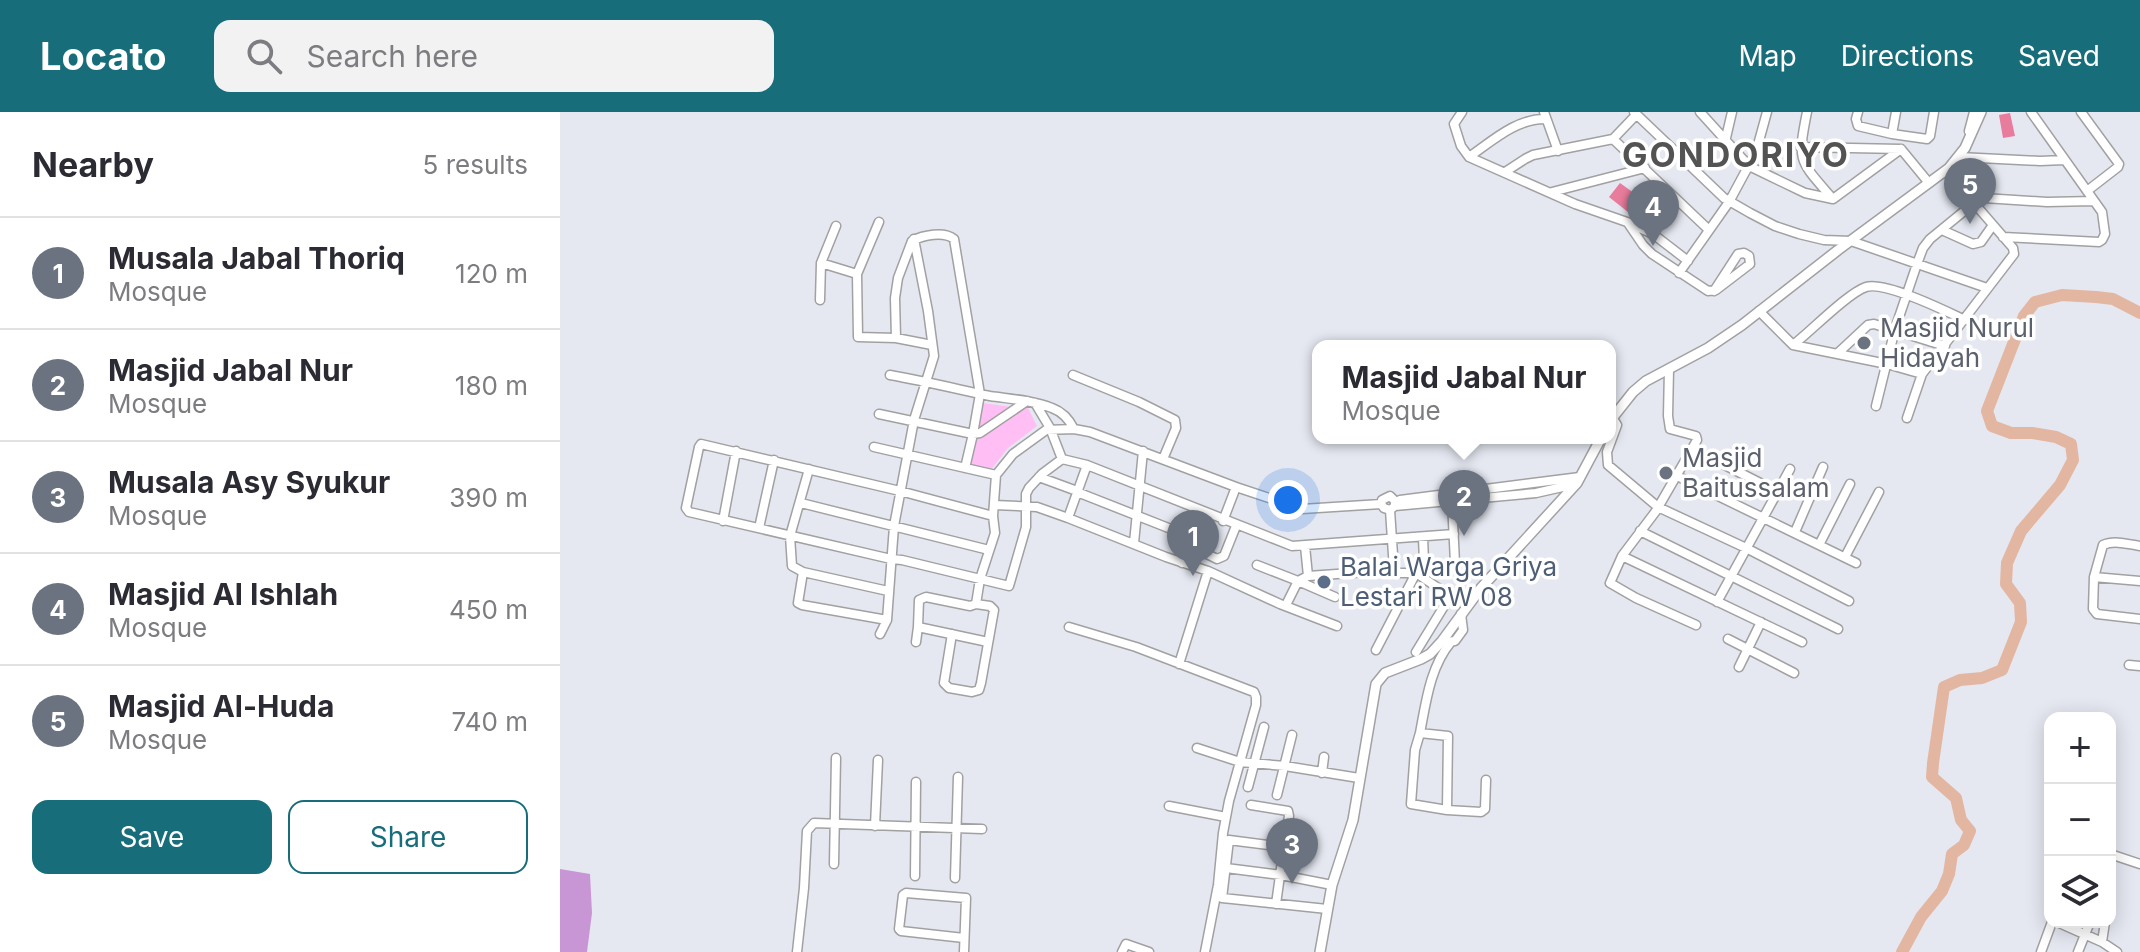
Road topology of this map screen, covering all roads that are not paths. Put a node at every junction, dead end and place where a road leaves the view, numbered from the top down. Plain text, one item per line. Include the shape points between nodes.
1 (1462, 112) edge
2 (1700, 112) edge
3 (1732, 112) edge
4 (1767, 112) edge
5 (1807, 112) edge
6 (1896, 112) edge
7 (1934, 112) edge
8 (1974, 112) edge
9 (1981, 112) edge
10 (2031, 112) edge
11 (2081, 112) edge
12 (1635, 113) edge
13 (1545, 116) edge
14 (1857, 116) edge
15 (1892, 134) junction
16 (1613, 139) junction
17 (1725, 142) junction
18 (1800, 147) junction
19 (1901, 149) junction
20 (1558, 151) junction
21 (1962, 152) junction
22 (1469, 157) junction
23 (2064, 160) junction
24 (1749, 166) junction
25 (1645, 168) junction
26 (1949, 168) junction
27 (1505, 172) junction
28 (1929, 183) junction
29 (2087, 191) junction
30 (1552, 192) junction
31 (1833, 199) junction
32 (2094, 201) junction
33 (1729, 202) junction
34 (1974, 203) junction
35 (879, 222) dead end
36 (1627, 222) junction
37 (1993, 225) junction
38 (836, 226) dead end
39 (1709, 230) junction
40 (1942, 230) junction
41 (2003, 237) junction
42 (914, 239) junction
43 (1851, 241) junction
44 (1688, 261) junction
45 (821, 263) junction
46 (1917, 264) junction
47 (1679, 273) junction
48 (857, 274) junction
49 (1987, 288) junction
50 (1714, 291) junction
51 (1906, 295) junction
52 (820, 300) dead end
53 (1759, 311) junction
54 (1965, 320) junction
55 (1895, 329) junction
56 (896, 338) junction
57 (932, 345) junction
58 (1793, 345) junction
59 (1945, 346) junction
60 (1838, 353) junction
61 (1887, 364) junction
62 (1669, 369) junction
63 (1922, 374) junction
64 (890, 375) dead end
65 (1073, 375) dead end
66 (924, 381) junction
67 (980, 394) junction
68 (1031, 402) junction
69 (1876, 406) dead end
70 (1616, 413) edge
71 (879, 414) dead end
72 (1907, 418) dead end
73 (914, 420) junction
74 (1050, 428) junction
75 (1074, 429) junction
76 (973, 434) junction
77 (1598, 444) edge
78 (1610, 444) edge
79 (874, 447) dead end
80 (1693, 449) junction
81 (736, 451) junction
82 (1143, 451) junction
83 (907, 455) junction
84 (1062, 459) junction
85 (1163, 459) junction
86 (774, 460) junction
87 (1087, 465) junction
88 (1823, 467) dead end
89 (965, 468) junction
90 (809, 469) junction
91 (1790, 469) dead end
92 (996, 475) junction
93 (1677, 476) junction
94 (1039, 477) junction
95 (1579, 480) junction
96 (1850, 484) dead end
97 (1140, 486) junction
98 (1236, 487) junction
99 (900, 491) junction
100 (1077, 491) junction
101 (1778, 492) junction
102 (1879, 492) dead end
103 (1452, 501) junction
104 (801, 503) junction
105 (994, 505) junction
106 (1394, 505) junction
107 (1027, 506) junction
108 (1658, 507) junction
109 (1204, 512) junction
110 (993, 516) junction
111 (1136, 516) junction
112 (1068, 518) junction
113 (1764, 518) junction
114 (723, 521) junction
115 (1223, 521) junction
116 (894, 526) junction
117 (1236, 526) junction
118 (759, 528) junction
119 (1171, 529) dead end
120 (1640, 531) junction
121 (1795, 532) junction
122 (1454, 534) junction
123 (790, 536) junction
124 (1423, 537) junction
125 (1391, 540) junction
126 (1134, 543) junction
127 (1820, 543) junction
128 (1191, 546) junction
129 (1305, 546) junction
130 (2140, 546) edge
131 (1746, 548) junction
132 (989, 550) junction
133 (1622, 556) junction
134 (1845, 557) junction
135 (891, 559) junction
136 (1424, 562) dead end
137 (1182, 563) junction
138 (1455, 563) dead end
139 (1856, 563) dead end
140 (1257, 565) dead end
141 (1394, 570) junction
142 (1208, 571) junction
143 (803, 572) junction
144 (1416, 573) junction
145 (1308, 576) junction
146 (1734, 576) junction
147 (2094, 577) junction
148 (980, 579) junction
149 (1298, 581) junction
150 (2140, 581) edge
151 (888, 591) junction
152 (1335, 597) dead end
153 (1849, 601) dead end
154 (1717, 602) junction
155 (976, 604) junction
156 (1286, 605) junction
157 (2140, 619) edge
158 (887, 620) junction
159 (1761, 622) junction
160 (1696, 625) dead end
161 (1337, 626) dead end
162 (918, 627) junction
163 (1069, 627) dead end
164 (1838, 629) dead end
165 (880, 634) dead end
166 (952, 634) junction
167 (1728, 639) dead end
168 (916, 642) dead end
169 (988, 642) junction
170 (1447, 642) junction
171 (1802, 642) dead end
172 (1747, 649) junction
173 (1376, 650) dead end
174 (1416, 652) dead end
175 (1179, 664) junction
176 (2129, 665) dead end
177 (2140, 666) edge
178 (1739, 667) dead end
179 (1794, 673) dead end
180 (1264, 727) dead end
181 (1420, 733) junction
182 (1292, 735) dead end
183 (1197, 748) dead end
184 (1324, 757) dead end
185 (836, 758) dead end
186 (878, 760) dead end
187 (1240, 762) junction
188 (1255, 763) junction
189 (1285, 766) junction
190 (1322, 773) junction
191 (958, 777) dead end
192 (1359, 778) junction
193 (1486, 780) dead end
194 (916, 782) dead end
195 (1248, 787) dead end
196 (1277, 795) dead end
197 (1251, 805) dead end
198 (1169, 806) dead end
199 (1447, 810) junction
200 (1226, 817) junction
201 (834, 824) junction
202 (875, 826) junction
203 (916, 827) junction
204 (955, 828) junction
205 (982, 829) dead end
206 (1284, 847) junction
207 (2116, 856) edge
208 (834, 864) dead end
209 (2140, 864) edge
210 (1226, 868) junction
211 (1281, 875) junction
212 (915, 876) dead end
213 (955, 878) dead end
214 (1332, 885) junction
215 (1276, 904) junction
216 (1327, 909) junction
217 (2052, 928) edge
218 (2068, 928) edge
219 (2087, 928) edge
220 (2104, 928) edge
221 (2084, 935) junction
222 (964, 938) junction
223 (2102, 942) junction
224 (1122, 950) edge
225 (797, 952) edge
226 (964, 952) edge
227 (1149, 952) edge
228 (1205, 952) edge
229 (1320, 952) edge
230 (2041, 952) edge
231 (2078, 952) edge
232 (2117, 952) edge

1 - 22 street via 1454,124
2 - 17 street
3 - 17 street
4 - 24 street
5 - 18 street
6 - 15 street
7 - 15 street via 1925,139
8 - 21 street
9 - 21 street
10 - 23 street
11 - 29 street via 2119,164
12 - 16 street
12 - 33 street
13 - 20 street
13 - 22 street via 1521,124
14 - 15 street via 1861,128
16 - 20 street
16 - 25 street
17 - 24 street
18 - 19 street
18 - 31 street via 1802,161
19 - 28 street
19 - 31 street
20 - 27 street via 1525,159
21 - 23 street
21 - 26 street
22 - 27 street
23 - 29 street
24 - 31 street via 1805,193
24 - 33 street
25 - 30 street
25 - 39 street
26 - 28 street
26 - 34 street
27 - 30 street
28 - 43 street
29 - 32 street
30 - 36 street
32 - 34 street via 1989,197
32 - 41 street via 2105,220 2105,237 2099,242
33 - 39 street
33 - 43 street via 1799,234
34 - 37 street
34 - 40 street
35 - 48 street
36 - 44 street via 1658,237
36 - 47 street via 1649,252
37 - 40 street via 1981,242 1973,244
37 - 41 street
38 - 45 street
39 - 44 street
40 - 46 street via 1927,242
41 - 49 street via 2014,250
42 - 56 street via 898,278
42 - 57 street
42 - 67 street via 943,234 954,239
43 - 46 street
43 - 53 street
44 - 47 street
45 - 48 street
45 - 52 street
46 - 49 street
46 - 51 street
47 - 50 street
48 - 56 street via 858,337
49 - 54 street
50 - 50 street via 1750,264 1747,254 1738,254
51 - 54 street
51 - 55 street
51 - 58 street via 1865,288
53 - 58 street
53 - 62 street
54 - 59 street
55 - 59 street
55 - 60 street via 1868,325
55 - 61 street
56 - 57 street
57 - 66 street via 934,356
58 - 60 street
59 - 63 street
60 - 61 street
61 - 63 street
61 - 69 street
62 - 70 street via 1633,392
62 - 80 street via 1670,429 1696,436
63 - 72 street
64 - 66 street
65 - 85 street via 1175,420
66 - 67 street
66 - 73 street
67 - 68 street
67 - 76 street
68 - 74 street
68 - 75 street via 1054,408
68 - 76 street
71 - 73 street
73 - 76 street
73 - 83 street
74 - 75 street
74 - 84 street
74 - 92 street via 1026,442
75 - 82 street
76 - 89 street
77 - 95 street
78 - 108 street via 1608,465
79 - 83 street
80 - 93 street
80 - 101 street
81 - 86 street
81 - 114 street
81 - 114 street via 700,445 687,510
82 - 85 street
82 - 97 street
83 - 89 street
83 - 99 street
84 - 87 street
84 - 94 street
85 - 98 street
86 - 90 street
86 - 118 street
87 - 97 street
87 - 100 street
88 - 121 street
89 - 92 street
90 - 99 street
90 - 104 street
91 - 101 street
92 - 105 street
93 - 108 street
93 - 113 street
94 - 100 street
94 - 107 street via 1026,494
95 - 103 street via 1536,493
95 - 106 street
95 - 170 street via 1468,603
96 - 127 street
97 - 109 street
97 - 111 street
98 - 106 street via 1302,509
98 - 115 street
99 - 110 street
99 - 116 street
100 - 111 street
100 - 112 street
101 - 113 street
102 - 134 street
103 - 106 street
103 - 122 street
104 - 116 street
104 - 123 street
105 - 107 street
105 - 110 street
106 - 125 street
107 - 112 street
107 - 148 street via 1009,586
108 - 120 street
108 - 131 street
109 - 115 street
109 - 128 street
110 - 132 street
111 - 119 street
111 - 126 street
112 - 126 street
113 - 121 street
113 - 131 street
114 - 118 street
115 - 117 street
116 - 132 street
116 - 135 street
117 - 128 street via 1221,558
117 - 129 street
118 - 123 street
120 - 133 street
120 - 146 street
121 - 127 street
122 - 124 street
122 - 138 street
123 - 135 street
123 - 143 street via 792,566
124 - 125 street
124 - 136 street
125 - 129 street
125 - 141 street
126 - 137 street
127 - 134 street
128 - 137 street
129 - 145 street
130 - 147 street via 2103,545
131 - 146 street
131 - 153 street
132 - 148 street
133 - 154 street
133 - 160 street via 1610,583 1614,587
134 - 139 street
135 - 148 street
135 - 151 street
137 - 142 street
140 - 149 street
141 - 144 street
141 - 145 street
142 - 156 street
142 - 175 street
143 - 151 street
143 - 158 street via 799,604
144 - 173 street
144 - 174 street via 1449,598
145 - 149 street
146 - 154 street
146 - 164 street
147 - 150 street
147 - 157 street via 2094,612
148 - 155 street
149 - 152 street
149 - 156 street
151 - 158 street
154 - 159 street
155 - 162 street via 921,598
155 - 169 street via 994,610
156 - 161 street
158 - 165 street
159 - 171 street
159 - 172 street
162 - 166 street
162 - 168 street
163 - 175 street
166 - 169 street
166 - 169 street via 944,683 949,688 979,690
167 - 172 street
170 - 181 street
170 - 192 street via 1380,677
172 - 178 street
172 - 179 street
175 - 187 street via 1254,692 1256,705
176 - 177 street
180 - 188 street
181 - 199 street via 1448,736
181 - 199 street via 1411,804
182 - 189 street
183 - 187 street
184 - 190 street
185 - 201 street
186 - 202 street
187 - 188 street
187 - 200 street
188 - 189 street
188 - 195 street
189 - 190 street
189 - 196 street
190 - 192 street
191 - 204 street
192 - 214 street via 1353,820
193 - 199 street via 1485,809
194 - 203 street
197 - 206 street via 1288,811
198 - 200 street
200 - 228 street
201 - 202 street
201 - 208 street
201 - 225 street via 814,823 807,831
202 - 203 street
203 - 204 street
203 - 212 street
204 - 205 street
204 - 213 street
206 - 210 street via 1229,840
206 - 211 street
207 - 209 street
210 - 211 street
210 - 215 street via 1222,898
211 - 214 street
211 - 215 street
214 - 216 street
215 - 216 street
216 - 229 street
217 - 230 street
218 - 221 street
219 - 221 street
220 - 223 street
221 - 223 street
221 - 231 street
222 - 222 street via 966,898 903,895 901,931
222 - 226 street
223 - 232 street
224 - 227 street via 1128,945

